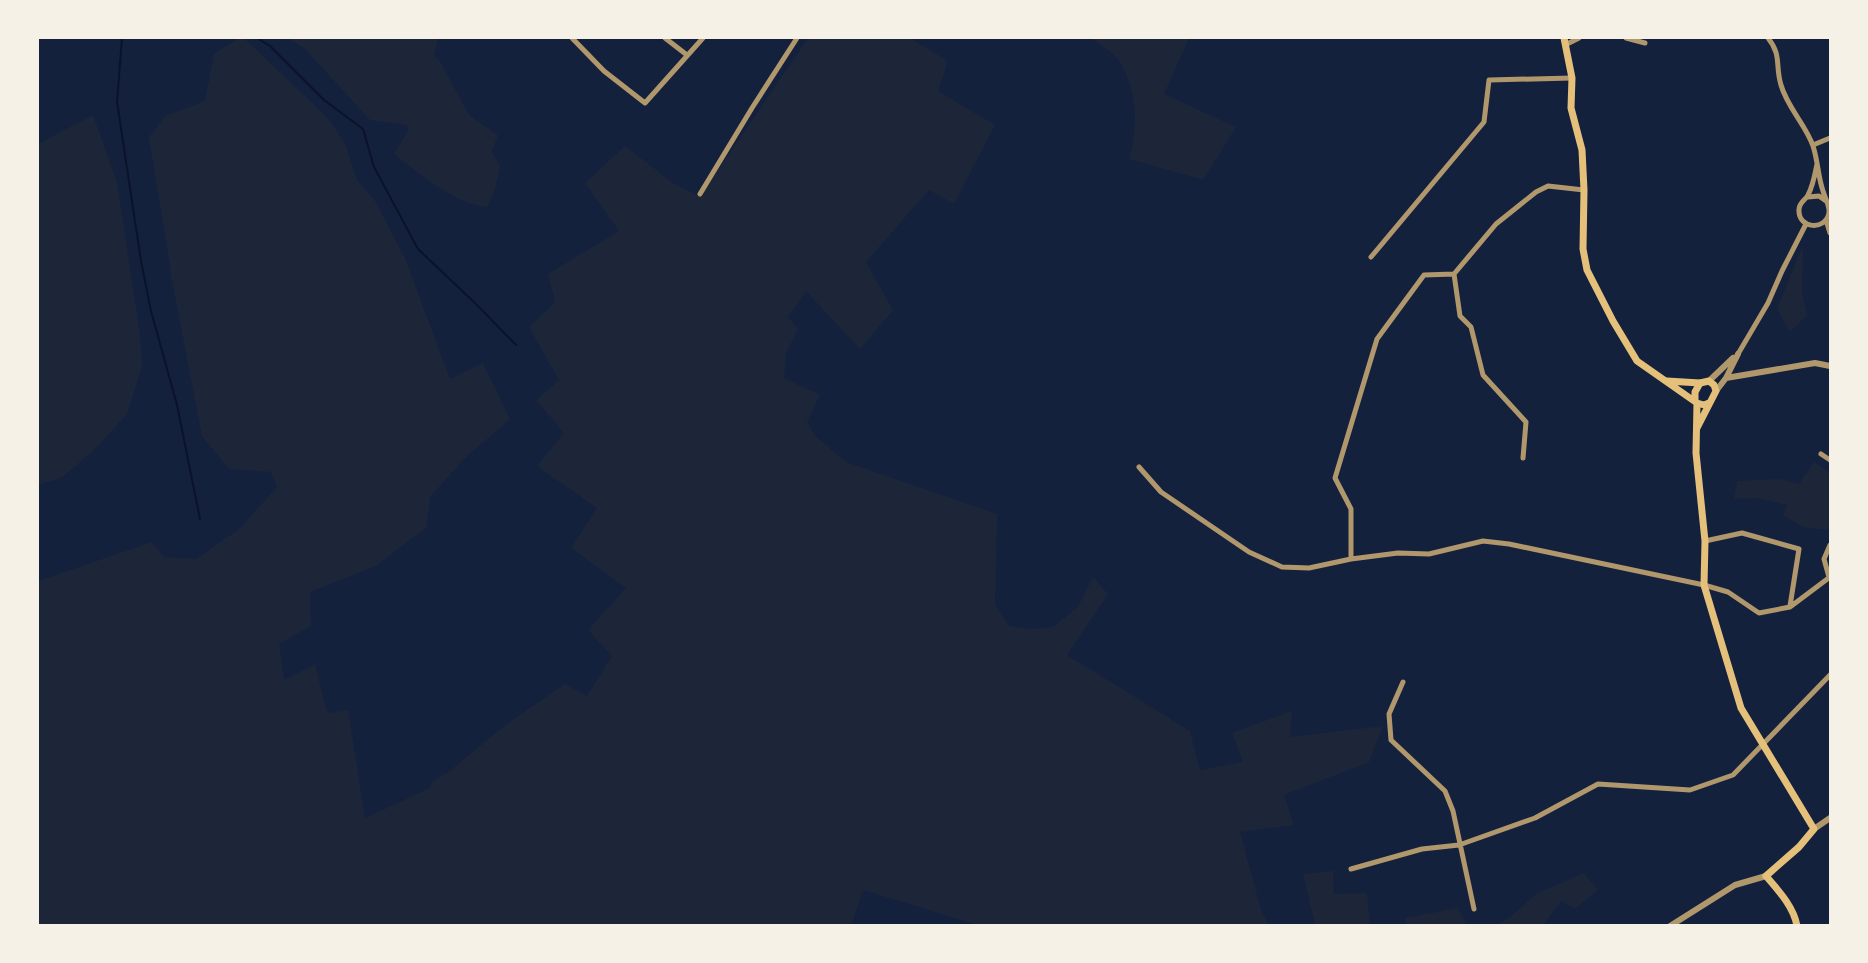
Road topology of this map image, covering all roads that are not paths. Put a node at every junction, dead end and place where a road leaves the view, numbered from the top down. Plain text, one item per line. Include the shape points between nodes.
1 (572, 38) edge
2 (665, 38) edge
3 (703, 38) edge
4 (797, 38) edge
5 (1579, 38) edge
6 (1626, 38) edge
7 (1768, 38) edge
8 (1565, 41) edge
9 (1645, 43) dead end
10 (687, 56) junction
11 (1572, 78) junction
12 (1830, 138) edge
13 (1813, 145) junction
14 (1817, 164) junction
15 (1584, 190) junction
16 (700, 194) dead end
17 (1808, 197) junction
18 (1827, 202) junction
19 (1826, 220) junction
20 (1806, 224) junction
21 (1830, 233) edge
22 (1371, 257) dead end
23 (1454, 274) junction
24 (1738, 354) junction
25 (1830, 366) edge
26 (1726, 378) junction
27 (1666, 381) junction
28 (1709, 381) junction
29 (1700, 383) junction
30 (1716, 391) junction
31 (1696, 402) junction
32 (1709, 403) junction
33 (1696, 430) junction
34 (1821, 454) dead end
35 (1523, 458) dead end
36 (1830, 460) edge
37 (1139, 467) dead end
38 (1705, 541) junction
39 (1830, 545) edge
40 (1350, 559) junction
41 (1830, 577) edge
42 (1704, 585) junction
43 (1790, 607) junction
44 (1830, 675) edge
45 (1403, 682) dead end
46 (1763, 746) junction
47 (1830, 819) edge
48 (1814, 830) junction
49 (1459, 845) junction
50 (1351, 870) dead end
51 (1766, 876) junction
52 (1474, 909) dead end
53 (1670, 926) edge
54 (1797, 926) edge

1 - 10 street via 604,71 645,103
2 - 10 street
3 - 10 street
4 - 16 street
5 - 8 street
6 - 9 street
7 - 13 street via 1779,58 1780,84
8 - 11 main road
11 - 15 main road via 1571,108 1582,150
11 - 22 street via 1489,80 1484,122
12 - 13 street
13 - 14 street
14 - 17 street
14 - 18 street
15 - 23 street via 1548,186 1536,192 1496,224
15 - 27 main road via 1583,249 1587,270 1637,361
17 - 18 street via 1820,196
17 - 20 street via 1798,211
18 - 19 street
19 - 20 street via 1816,226
19 - 21 street
20 - 24 street
23 - 35 street via 1460,316 1471,327 1484,375 1526,422
23 - 40 street via 1424,275 1377,339 1335,478 1351,509
24 - 26 street
24 - 28 street
25 - 26 street via 1815,363
26 - 30 street
27 - 29 main road
27 - 31 main road
28 - 29 main road
28 - 30 main road
29 - 31 main road via 1695,392
30 - 32 main road
31 - 32 main road
31 - 33 main road
32 - 33 main road
33 - 38 main road
34 - 36 street
37 - 40 street via 1161,492 1249,552 1282,567 1309,568
38 - 42 main road
38 - 43 street via 1742,533 1798,549
39 - 41 street via 1824,559
40 - 42 street via 1429,554 1483,541
41 - 43 street
42 - 43 street via 1728,592 1759,613
42 - 46 main road via 1741,708
44 - 46 street
45 - 49 street via 1389,714 1391,740 1445,791 1454,811
46 - 48 main road
46 - 49 street via 1733,775 1690,790 1598,784 1535,818
47 - 48 street
48 - 51 main road
49 - 50 street via 1422,849
49 - 52 street
51 - 53 street via 1735,885
51 - 54 main road via 1782,896

